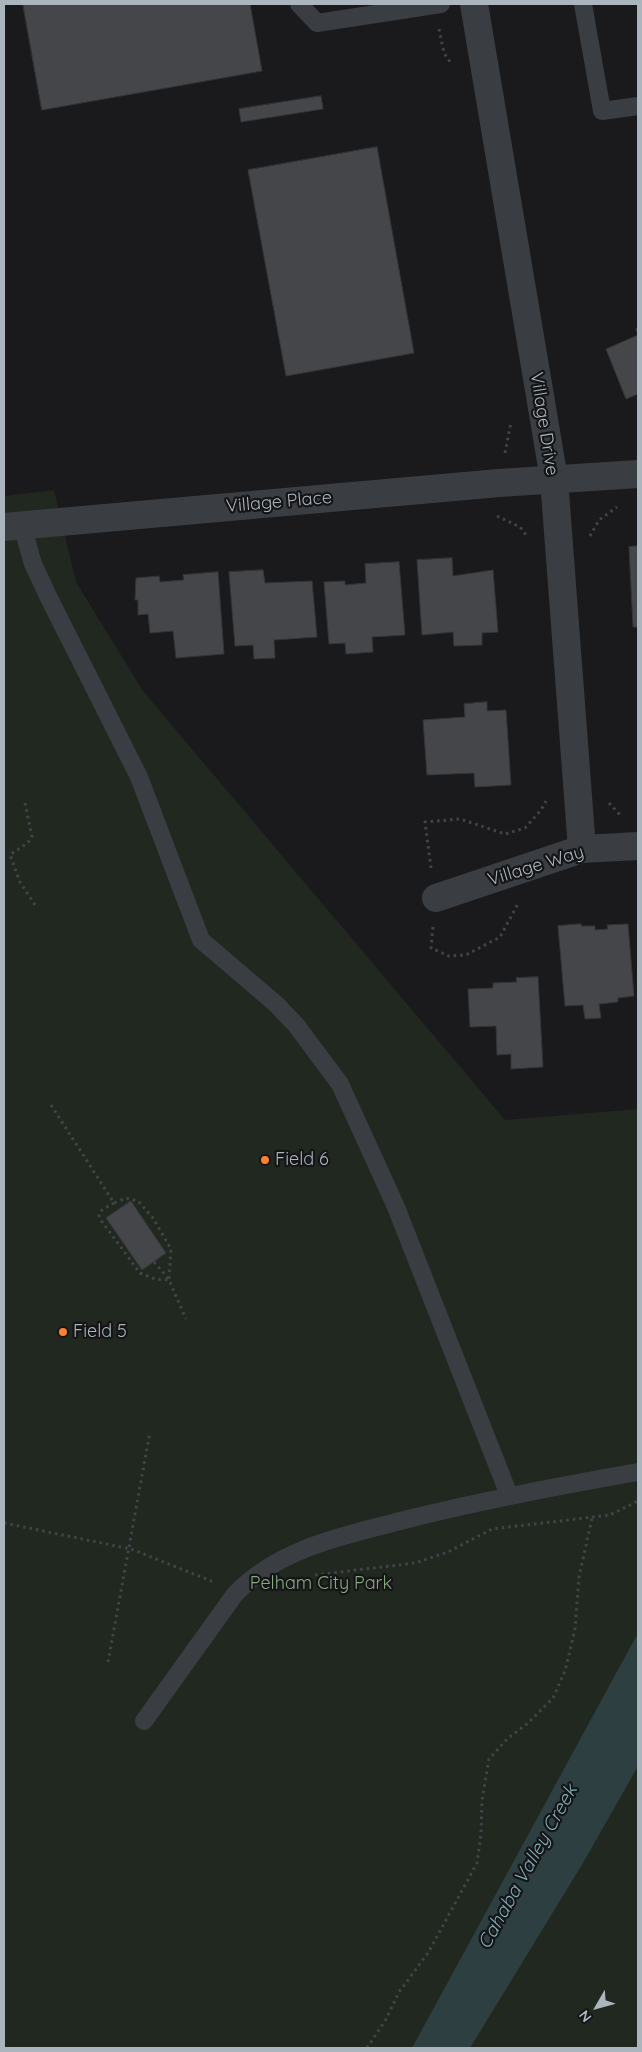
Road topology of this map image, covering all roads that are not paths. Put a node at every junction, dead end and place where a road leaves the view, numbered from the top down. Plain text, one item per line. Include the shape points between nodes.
1 (299, 4) edge
2 (437, 4) edge
3 (474, 4) edge
4 (583, 4) edge
5 (373, 9) edge
6 (638, 106) edge
7 (638, 474) edge
8 (554, 479) junction
9 (13, 526) edge
10 (638, 846) edge
11 (582, 849) junction
12 (436, 898) road end
13 (638, 1472) edge
14 (508, 1495) junction
15 (144, 1721) dead end

1 - 5 lane via 317,23
2 - 5 lane
3 - 8 street, Village Drive
4 - 6 lane via 602,111
7 - 8 street, Village Place
8 - 9 street, Village Place
8 - 11 street, Village Drive
9 - 14 lane via 139,777 201,940 276,1004 340,1084 396,1207
10 - 11 street, Village Way
11 - 12 street, Village Way
13 - 14 lane
14 - 15 lane via 315,1543 287,1556 249,1580 235,1594

